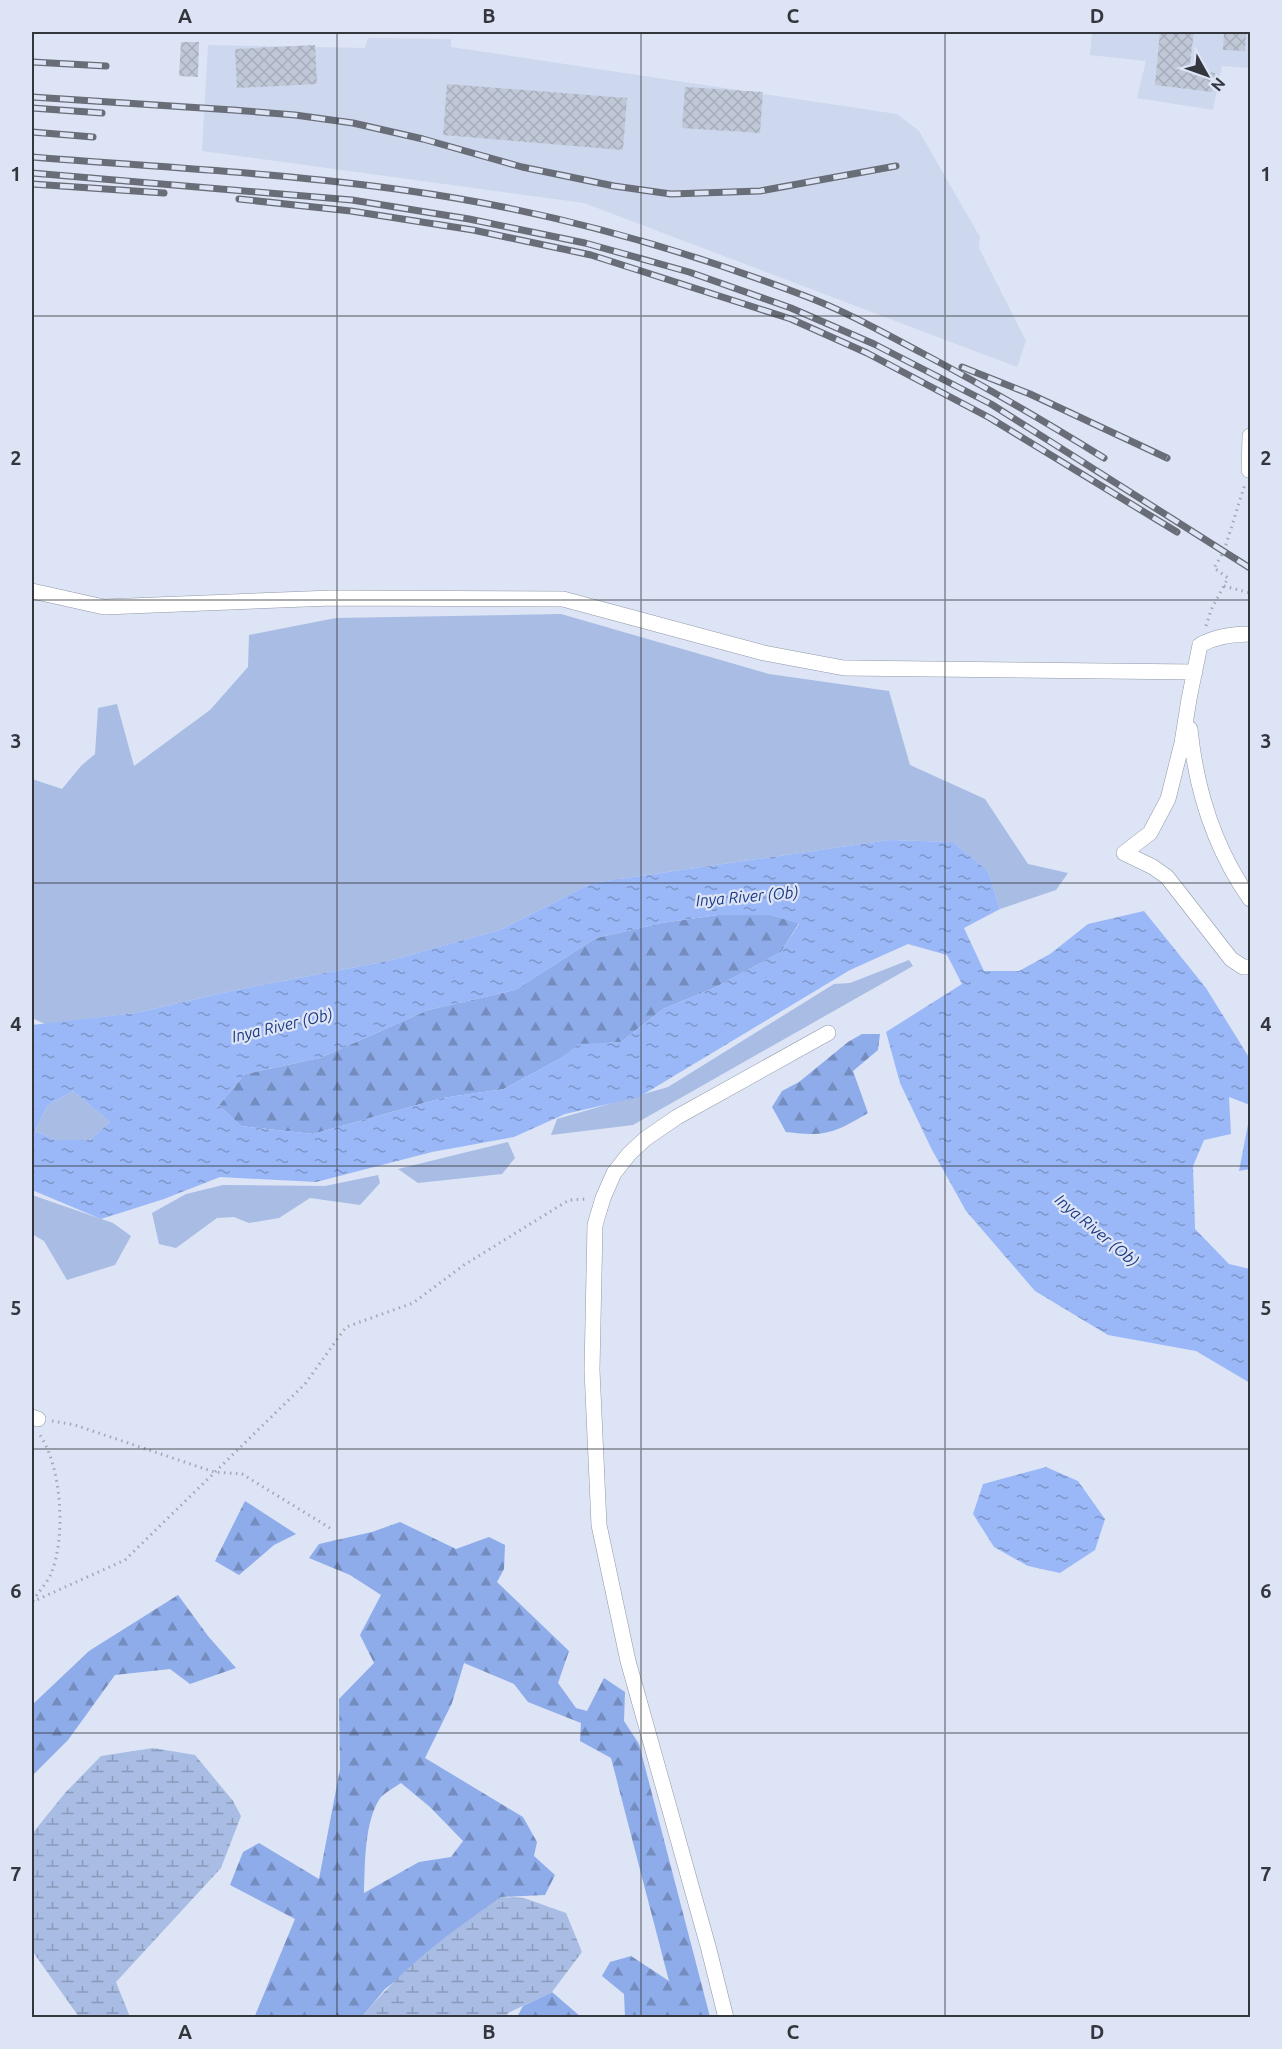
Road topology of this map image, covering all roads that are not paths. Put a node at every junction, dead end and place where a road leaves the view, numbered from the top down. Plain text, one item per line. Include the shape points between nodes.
1 (1251, 436) edge
2 (1249, 470) road end
3 (32, 591) edge
4 (1251, 634) edge
5 (1196, 672) junction
6 (1189, 699) junction
7 (1251, 899) edge
8 (1251, 967) edge
9 (828, 1033) dead end
10 (726, 2018) edge

1 - 2 street
3 - 5 street via 104,607 332,598 563,599 764,653 844,668
4 - 5 street via 1234,634 1200,645
5 - 6 street
6 - 7 street via 1199,790 1213,829
6 - 8 street via 1168,799 1150,833 1124,853 1167,877 1230,959
9 - 10 street via 645,1139 614,1173 595,1225 592,1370 599,1525 628,1662

